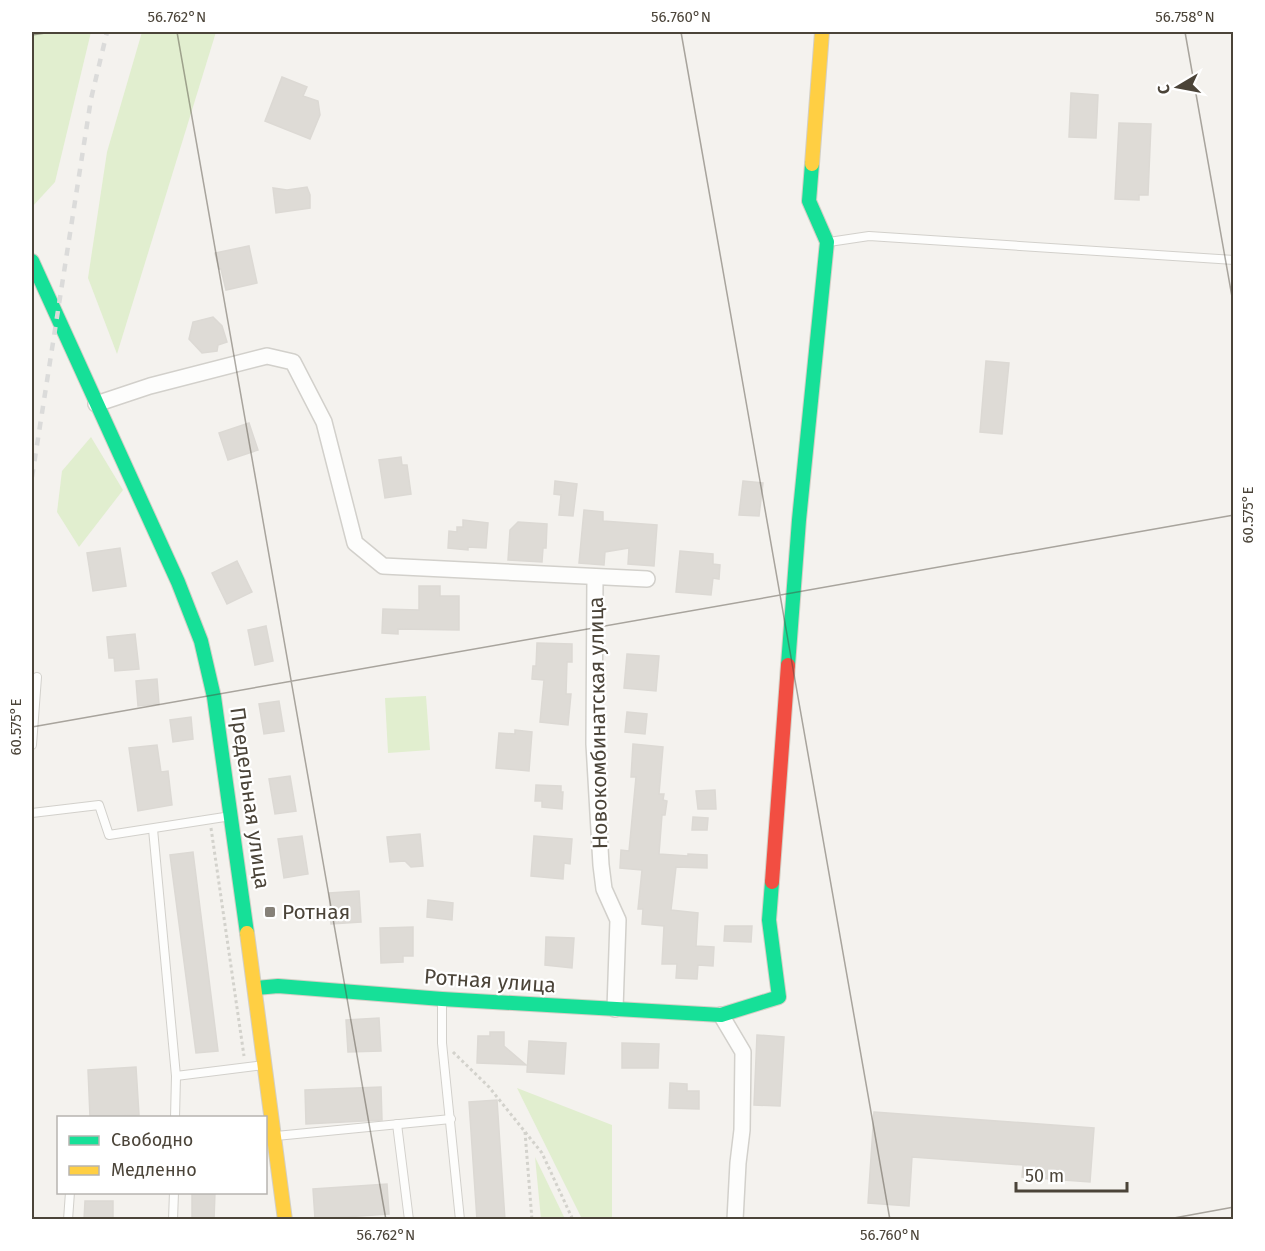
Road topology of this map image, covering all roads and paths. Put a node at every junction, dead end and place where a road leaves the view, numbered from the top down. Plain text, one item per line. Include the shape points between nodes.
1 (822, 32) edge
2 (827, 242) junction
3 (1233, 260) edge
4 (32, 261) edge
5 (96, 404) junction
6 (595, 577) junction
7 (647, 579) dead end
8 (37, 677) dead end
9 (32, 745) edge
10 (32, 813) edge
11 (232, 816) junction
12 (209, 819) junction
13 (153, 829) junction
14 (256, 988) junction
15 (442, 999) junction
16 (615, 1010) junction
17 (721, 1015) junction
18 (442, 1043) junction
19 (265, 1065) junction
20 (245, 1068) junction
21 (176, 1076) junction
22 (175, 1116) edge
23 (451, 1119) junction
24 (397, 1124) junction
25 (525, 1131) junction
26 (274, 1136) junction
27 (69, 1194) edge
28 (174, 1194) edge
29 (68, 1220) edge
30 (173, 1220) edge
31 (285, 1220) edge
32 (410, 1220) edge
33 (460, 1220) edge
34 (532, 1220) edge
35 (573, 1220) edge
36 (735, 1220) edge

1 - 2 street via 809,201
2 - 3 lane via 868,236
2 - 17 street, Ротная улица via 799,520 769,920 779,997
4 - 5 street, Предельная улица
5 - 6 street via 267,356 293,362 324,422 355,543 383,566
5 - 11 street, Предельная улица via 201,641 214,697
6 - 7 street
6 - 16 street, Новокомбинатская улица via 594,744 604,889 618,920
8 - 9 lane
10 - 13 lane via 99,805 109,835
11 - 12 lane
11 - 14 street, Предельная улица
12 - 13 lane
12 - 20 path
13 - 21 lane
14 - 15 street, Ротная улица via 278,986
14 - 19 street, Предельная улица
15 - 16 street, Ротная улица
15 - 18 lane
16 - 17 street, Ротная улица
17 - 36 street via 742,1052 742,1130
18 - 23 lane
18 - 25 path via 489,1087
19 - 20 lane
19 - 26 street, Предельная улица
20 - 21 lane
21 - 22 lane
23 - 24 lane
23 - 33 lane
24 - 26 lane
24 - 32 lane
25 - 34 path
25 - 35 path via 542,1153
26 - 31 street, Предельная улица
27 - 29 lane
28 - 30 lane

